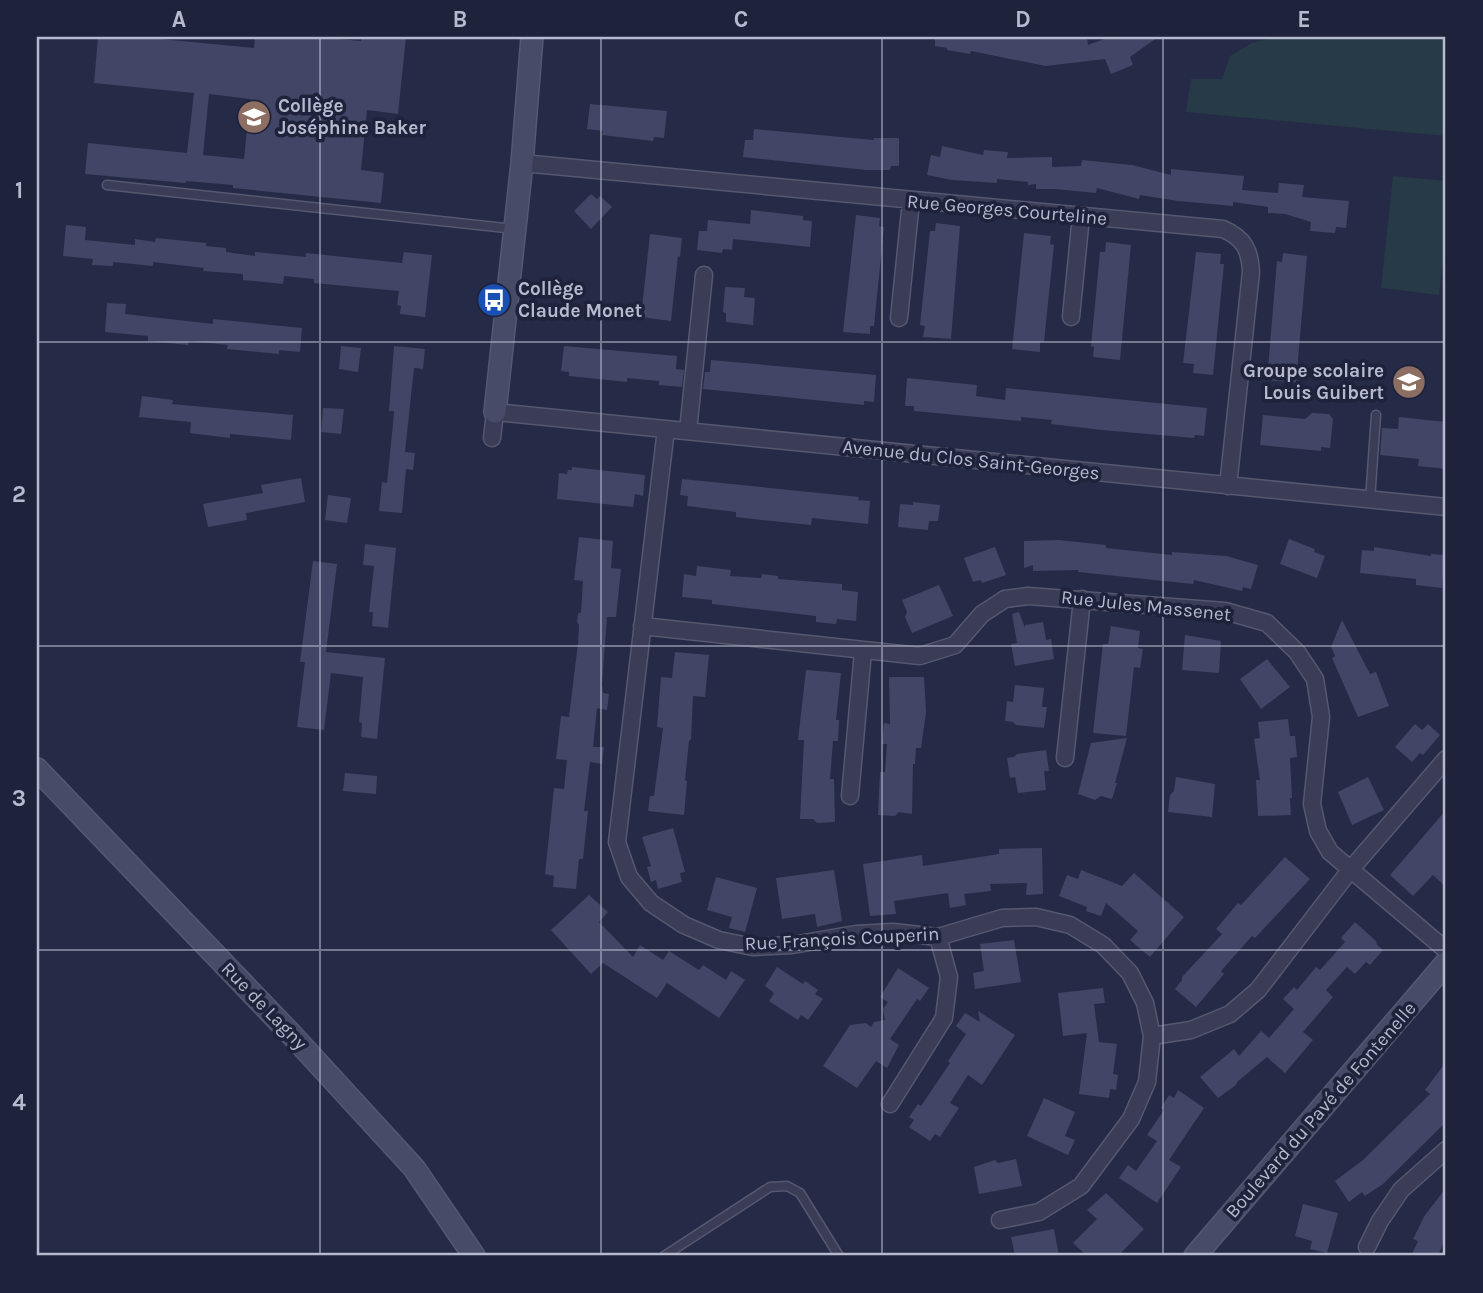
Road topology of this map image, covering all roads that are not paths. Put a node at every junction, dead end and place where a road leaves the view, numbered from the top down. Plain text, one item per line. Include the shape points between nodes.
1 (533, 37) edge
2 (522, 163) junction
3 (107, 185) dead end
4 (911, 201) junction
5 (1081, 216) junction
6 (514, 229) junction
7 (704, 275) dead end
8 (1071, 317) dead end
9 (900, 318) dead end
10 (495, 412) junction
11 (1376, 415) dead end
12 (666, 429) junction
13 (688, 431) junction
14 (492, 438) dead end
15 (1228, 486) junction
16 (1370, 500) junction
17 (1446, 508) edge
18 (1082, 599) junction
19 (642, 626) junction
20 (863, 651) junction
21 (1065, 758) dead end
22 (1446, 759) edge
23 (37, 769) edge
24 (850, 796) dead end
25 (1351, 869) junction
26 (938, 937) junction
27 (1446, 950) edge
28 (1446, 963) edge
29 (1152, 1036) junction
30 (890, 1104) dead end
31 (1446, 1150) edge
32 (1000, 1220) dead end
33 (1367, 1247) dead end
34 (474, 1256) edge
35 (664, 1256) edge
36 (839, 1256) edge
37 (1195, 1256) edge

1 - 2 main road
2 - 4 street, Rue Georges Courteline
2 - 6 main road
3 - 6 lane
4 - 5 street, Rue Georges Courteline
4 - 9 street
5 - 8 street
5 - 15 street, Rue Georges Courteline via 1223,229 1244,242 1251,272
6 - 10 main road
7 - 13 street
10 - 12 street, Avenue du Clos Saint-Georges
10 - 14 street
11 - 16 lane
12 - 13 street, Avenue du Clos Saint-Georges
12 - 19 street, Rue François Couperin
13 - 15 street, Avenue du Clos Saint-Georges
15 - 16 street, Avenue du Clos Saint-Georges
16 - 17 street, Avenue du Clos Saint-Georges
18 - 20 street, Rue Jules Massenet via 1005,599 982,614 955,645 920,656
18 - 21 street
18 - 25 street, Rue Jules Massenet via 1225,611 1267,624 1297,652 1315,680 1321,717 1312,804 1318,831 1330,852
19 - 20 street, Rue Jules Massenet
19 - 26 street, Rue François Couperin via 617,842 629,877 651,903 719,940 753,947 893,932
20 - 24 street
22 - 25 street
23 - 34 main road, Rue de Lagny via 414,1168
25 - 27 street, Rue Jules Massenet
25 - 29 street via 1258,990 1230,1014 1191,1030
26 - 29 street, Rue François Couperin via 1002,918 1070,925 1103,945 1130,973 1145,1003
26 - 30 street via 949,977 944,1018
28 - 37 main road, Boulevard du Pavé de Fontenelle
29 - 32 street, Rue François Couperin via 1147,1082 1131,1119 1082,1186 1039,1212
31 - 33 street via 1401,1190
35 - 36 lane via 770,1187 787,1186 800,1193

